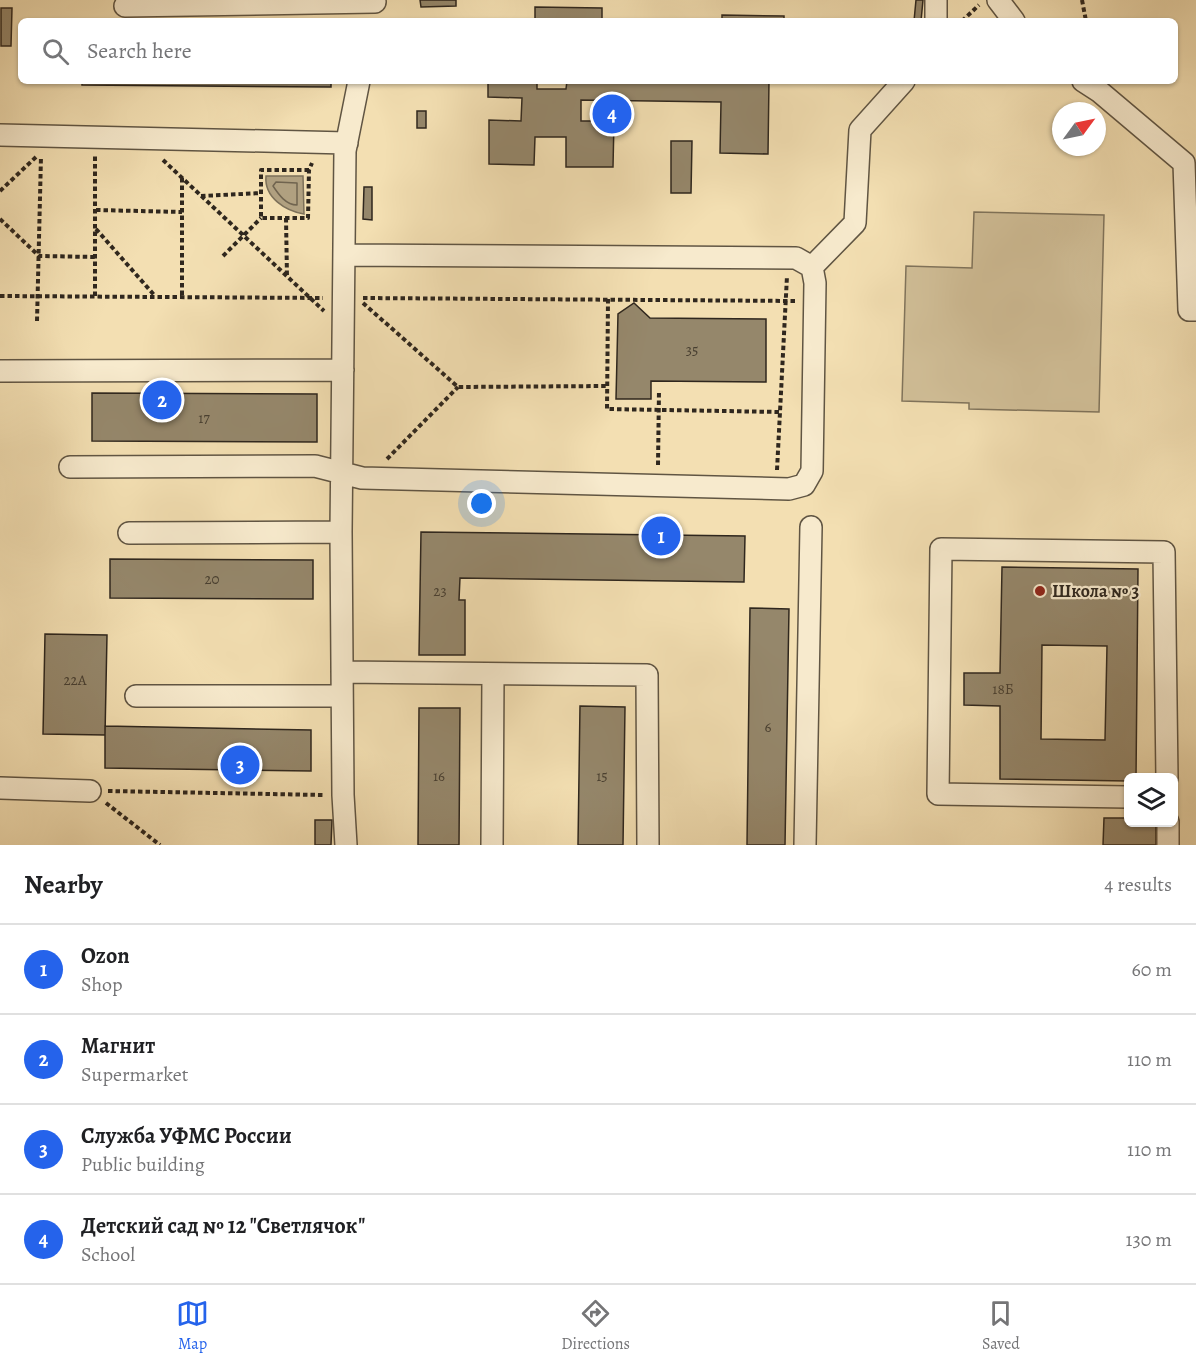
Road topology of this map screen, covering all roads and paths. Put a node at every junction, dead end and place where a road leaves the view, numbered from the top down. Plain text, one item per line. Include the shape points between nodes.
1 (936, 0) edge
2 (984, 0) edge
3 (998, 0) edge
4 (1083, 0) edge
5 (125, 6) dead end
6 (375, 8) edge
7 (936, 18) edge
8 (965, 18) edge
9 (1012, 18) edge
10 (1086, 18) edge
11 (358, 84) edge
12 (901, 84) edge
13 (1088, 84) edge
14 (0, 135) edge
15 (347, 143) junction
16 (95, 152) dead end
17 (156, 153) dead end
18 (182, 177) junction
19 (0, 191) edge
20 (261, 193) junction
21 (201, 196) junction
22 (96, 210) junction
23 (182, 213) junction
24 (261, 218) junction
25 (286, 218) junction
26 (0, 219) edge
27 (96, 229) junction
28 (243, 236) junction
29 (344, 255) junction
30 (39, 256) junction
31 (223, 256) dead end
32 (96, 257) junction
33 (787, 258) junction
34 (812, 267) junction
35 (286, 277) junction
36 (0, 296) edge
37 (38, 296) junction
38 (95, 296) junction
39 (155, 297) junction
40 (182, 297) junction
41 (309, 298) junction
42 (343, 298) junction
43 (608, 299) junction
44 (787, 301) junction
45 (815, 301) junction
46 (1196, 310) edge
47 (37, 321) dead end
48 (343, 329) junction
49 (0, 370) edge
50 (343, 370) junction
51 (607, 386) junction
52 (458, 387) junction
53 (659, 390) dead end
54 (658, 411) junction
55 (780, 412) junction
56 (70, 467) dead end
57 (342, 472) junction
58 (373, 478) junction
59 (658, 486) junction
60 (776, 489) junction
61 (811, 527) dead end
62 (341, 532) junction
63 (129, 533) dead end
64 (342, 672) junction
65 (493, 674) junction
66 (136, 696) dead end
67 (342, 696) junction
68 (1167, 773) edge
69 (0, 788) edge
70 (90, 791) junction
71 (343, 795) junction
72 (1124, 797) edge
73 (1168, 827) edge
74 (160, 845) edge
75 (346, 845) edge
76 (492, 845) edge
77 (648, 845) edge
78 (806, 845) edge
79 (1168, 845) edge

1 - 7 lane
2 - 8 path
3 - 9 lane
4 - 10 path
5 - 6 lane
11 - 15 lane
12 - 34 lane via 860,129 855,223
13 - 46 lane via 1184,163 1190,310
14 - 15 lane
15 - 29 lane
16 - 22 path
17 - 18 path
18 - 21 path
18 - 23 path
19 - 30 path via 41,153
20 - 21 path
20 - 24 path
20 - 25 path via 261,170 309,170 308,218
21 - 28 path
22 - 23 path
22 - 27 path
23 - 40 path
24 - 25 path
24 - 28 path
25 - 35 path
26 - 30 path
27 - 32 path
27 - 39 path
28 - 31 path
28 - 35 path
29 - 33 lane
29 - 42 lane
30 - 32 path
30 - 37 path
32 - 38 path
33 - 34 lane via 796,258
33 - 44 path
34 - 45 lane
35 - 41 path
36 - 37 path
37 - 38 path
37 - 47 path
38 - 39 path
39 - 40 path
40 - 41 path
41 - 42 path
41 - 48 path
42 - 48 lane
43 - 44 path
43 - 51 path
43 - 52 path via 358,298
44 - 45 path
44 - 55 path
45 - 60 lane via 812,471 804,485
48 - 50 lane
49 - 50 lane
50 - 57 lane
51 - 52 path
51 - 54 path via 607,409
52 - 58 path via 376,470
53 - 54 path
54 - 55 path
54 - 59 path
55 - 60 path
56 - 57 lane via 315,466
57 - 58 lane
57 - 62 lane
58 - 59 lane
59 - 60 lane
61 - 78 lane
62 - 63 lane
62 - 64 lane
64 - 65 lane
64 - 67 lane
65 - 76 lane
65 - 77 lane via 647,675
66 - 67 lane
67 - 71 lane
68 - 72 lane via 1164,552 941,549 938,794
69 - 70 lane
70 - 71 path
70 - 74 path
71 - 75 lane
73 - 79 lane

